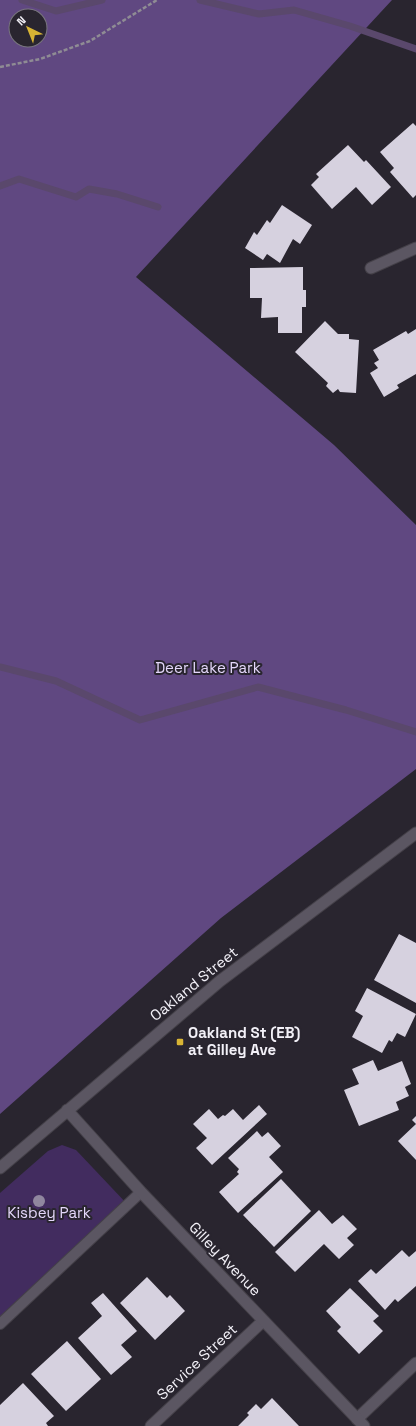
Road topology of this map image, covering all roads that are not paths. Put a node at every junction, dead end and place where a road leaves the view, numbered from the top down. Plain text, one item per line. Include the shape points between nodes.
1 (416, 248) edge
2 (372, 268) dead end
3 (416, 833) edge
4 (67, 1110) junction
5 (0, 1168) edge
6 (141, 1192) junction
7 (264, 1321) junction
8 (0, 1324) edge
9 (416, 1363) edge
10 (360, 1422) edge
11 (151, 1426) edge

1 - 2 street
3 - 4 street, Oakland Street via 220,981
4 - 5 street, Oakland Street
4 - 6 street, Gilley Avenue
6 - 7 street, Gilley Avenue
6 - 8 lane
7 - 10 street, Gilley Avenue
7 - 11 street, Service Street
9 - 10 street

